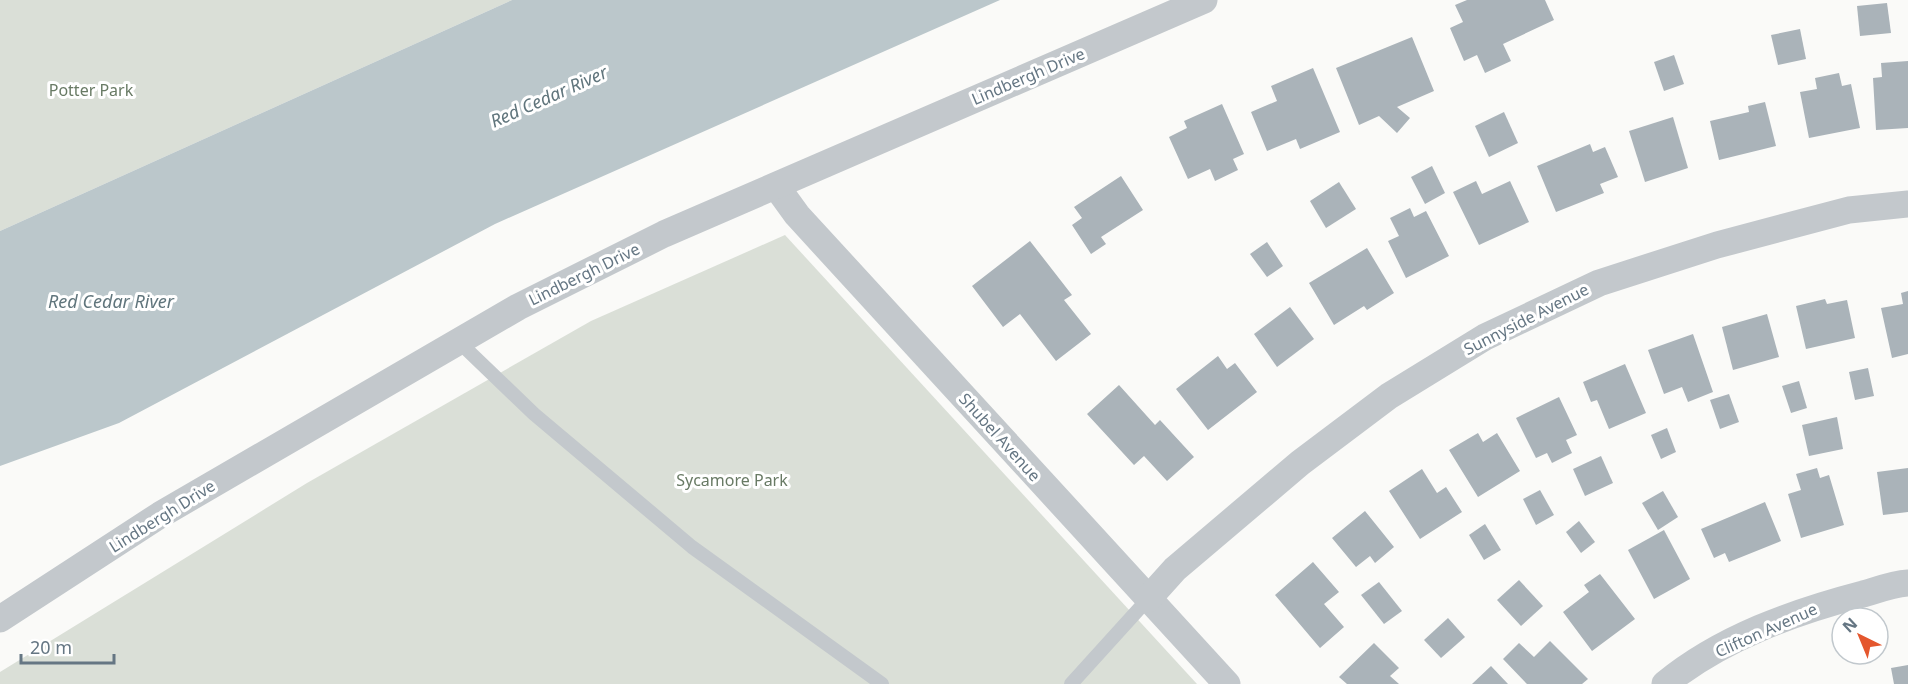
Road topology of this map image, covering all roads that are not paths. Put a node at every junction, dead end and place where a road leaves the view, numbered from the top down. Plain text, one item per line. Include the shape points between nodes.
1 (1204, 0) edge
2 (776, 186) junction
3 (1908, 204) edge
4 (458, 341) junction
5 (1908, 583) edge
6 (1148, 599) junction
7 (0, 619) edge
8 (882, 684) edge
9 (1071, 684) edge
10 (1227, 684) edge
11 (1665, 684) edge

1 - 2 street, Lindbergh Drive
2 - 4 street, Lindbergh Drive via 664,234
2 - 6 street, Shubel Avenue via 797,215
3 - 6 street, Sunnyside Avenue via 1849,210 1716,245 1599,283 1485,337 1389,396 1300,463 1174,569
4 - 7 street, Lindbergh Drive via 160,515
4 - 8 lane via 534,414 692,546
5 - 11 street, Clifton Avenue via 1813,607 1739,639 1682,670
6 - 9 lane
6 - 10 street, Shubel Avenue

